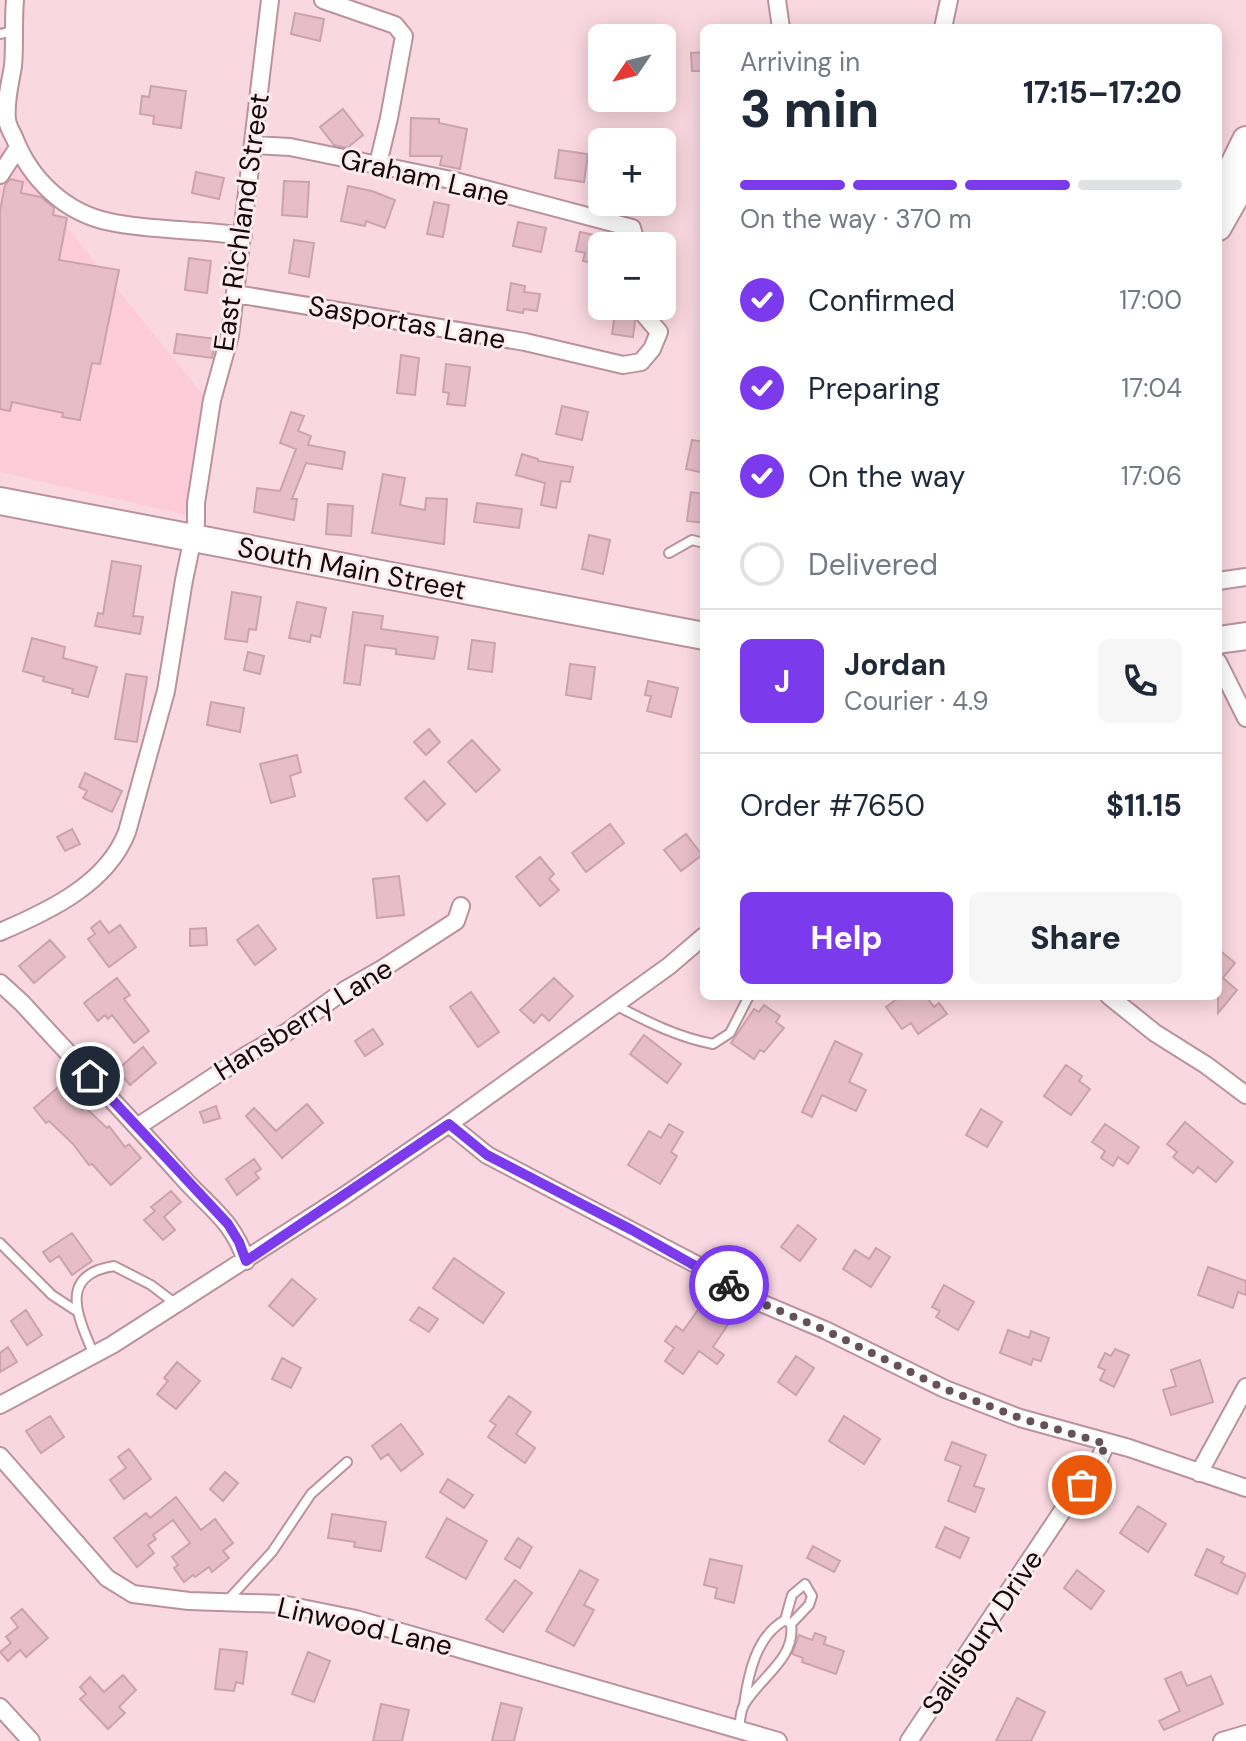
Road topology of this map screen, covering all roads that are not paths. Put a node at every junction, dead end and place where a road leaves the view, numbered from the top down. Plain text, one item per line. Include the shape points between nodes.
1 (15, 0) edge
2 (270, 0) edge
3 (323, 0) edge
4 (777, 0) edge
5 (949, 0) edge
6 (780, 24) edge
7 (944, 24) edge
8 (7, 32) edge
9 (1246, 140) edge
10 (253, 145) junction
11 (17, 149) junction
12 (378, 164) junction
13 (0, 175) edge
14 (1246, 177) edge
15 (1228, 212) edge
16 (633, 232) edge
17 (243, 236) junction
18 (236, 294) junction
19 (649, 320) edge
20 (0, 501) edge
21 (193, 537) junction
22 (700, 542) edge
23 (669, 553) dead end
24 (1246, 577) edge
25 (1222, 580) edge
26 (700, 635) edge
27 (1246, 636) edge
28 (1222, 639) edge
29 (1222, 670) edge
30 (1246, 718) edge
31 (461, 906) dead end
32 (0, 932) edge
33 (700, 939) edge
34 (0, 983) edge
35 (747, 1000) edge
36 (1114, 1000) edge
37 (615, 1005) junction
38 (1246, 1095) edge
39 (449, 1124) junction
40 (137, 1127) junction
41 (0, 1243) edge
42 (246, 1261) junction
43 (177, 1304) junction
44 (78, 1313) junction
45 (94, 1355) junction
46 (1246, 1387) edge
47 (0, 1405) edge
48 (1106, 1444) junction
49 (0, 1456) edge
50 (347, 1462) dead end
51 (1199, 1473) junction
52 (1246, 1488) edge
53 (227, 1601) junction
54 (744, 1705) junction
55 (0, 1707) edge
56 (739, 1731) junction
57 (1246, 1734) edge
58 (31, 1741) edge
59 (778, 1741) edge
60 (909, 1741) edge
61 (1222, 1741) edge

1 - 8 street
2 - 10 street, East Richland Street
3 - 12 street via 395,25 404,36
4 - 6 street
5 - 7 street
8 - 11 street via 13,64 7,124
9 - 15 main road
10 - 12 street, Graham Lane
10 - 17 street, East Richland Street
11 - 13 street
11 - 17 street via 51,193 86,216
12 - 16 street, Graham Lane
14 - 15 main road
17 - 18 street, East Richland Street
18 - 19 street, Sasportas Lane via 623,365 641,362 652,349 659,332
18 - 21 street, East Richland Street via 212,400
20 - 21 main road, South Main Street
21 - 26 main road, South Main Street
21 - 32 street, East Richland Street via 166,691 122,845 95,880
22 - 23 lane via 692,540
24 - 25 street
27 - 28 main road
29 - 30 street
31 - 40 street, Hansberry Lane via 456,921
33 - 37 street
34 - 40 street
35 - 37 lane via 730,1033 713,1044 658,1028
36 - 38 street
37 - 39 street
39 - 42 street
39 - 48 street via 487,1155 754,1300 945,1389
40 - 42 street via 228,1224
41 - 44 lane
42 - 43 street
43 - 44 lane via 114,1266 82,1278
43 - 45 street
44 - 45 lane
45 - 47 street
46 - 51 street
48 - 51 street
48 - 60 street, Salisbury Drive via 1095,1469
49 - 53 street, Linwood Lane via 118,1587 149,1597
50 - 53 lane via 311,1494 272,1552
51 - 52 street
53 - 56 street, Linwood Lane via 282,1604 356,1619
54 - 54 lane via 785,1655 793,1633 788,1622 779,1623 762,1643 748,1675
54 - 56 lane
55 - 58 street
56 - 59 street, Linwood Lane
57 - 61 street

